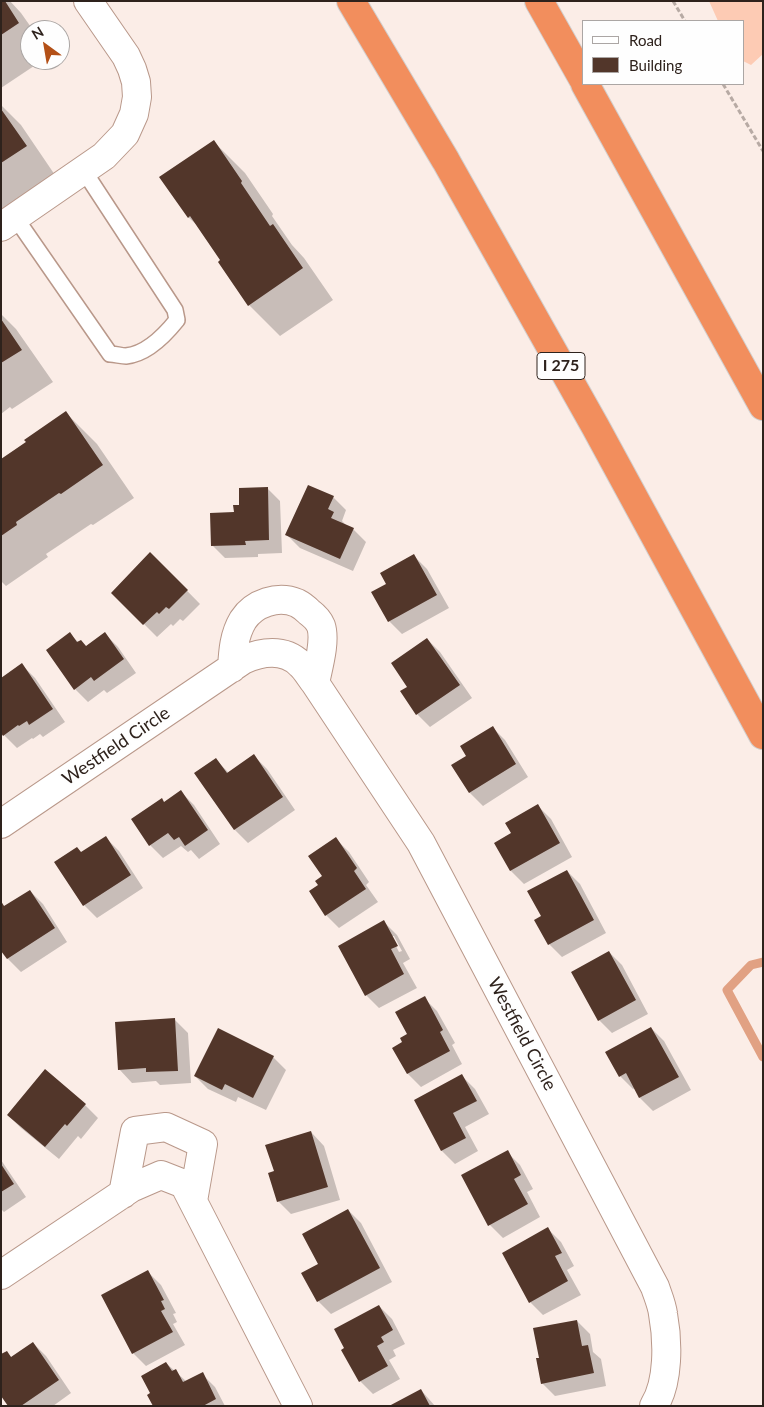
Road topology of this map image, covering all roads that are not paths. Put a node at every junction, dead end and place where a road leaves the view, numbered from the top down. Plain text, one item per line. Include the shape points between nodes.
1 (88, 1) edge
2 (351, 1) edge
3 (539, 1) edge
4 (582, 77) edge
5 (586, 85) edge
6 (84, 171) junction
7 (8, 222) edge
8 (763, 406) edge
9 (232, 668) junction
10 (315, 683) junction
11 (763, 735) edge
12 (1, 824) edge
13 (123, 1194) junction
14 (193, 1201) junction
15 (1, 1275) edge
16 (298, 1406) edge
17 (654, 1406) edge

1 - 6 street via 126,56 136,82 137,97 125,134
2 - 11 highway, I 275 via 595,426
3 - 4 highway
5 - 8 highway
6 - 7 street
6 - 7 lane via 175,310 177,320 167,334 141,351 125,356 110,354
9 - 10 street, Westfield Circle via 254,655 278,653 299,662
9 - 10 street via 234,642 243,620 254,607 283,599 302,605 321,626 322,648
9 - 12 street, Westfield Circle
10 - 17 street, Westfield Circle via 421,843 655,1288 663,1313 667,1347 662,1385
13 - 14 street via 161,1175 184,1184
13 - 14 street via 135,1131 166,1127 203,1144
13 - 15 street
14 - 16 street

